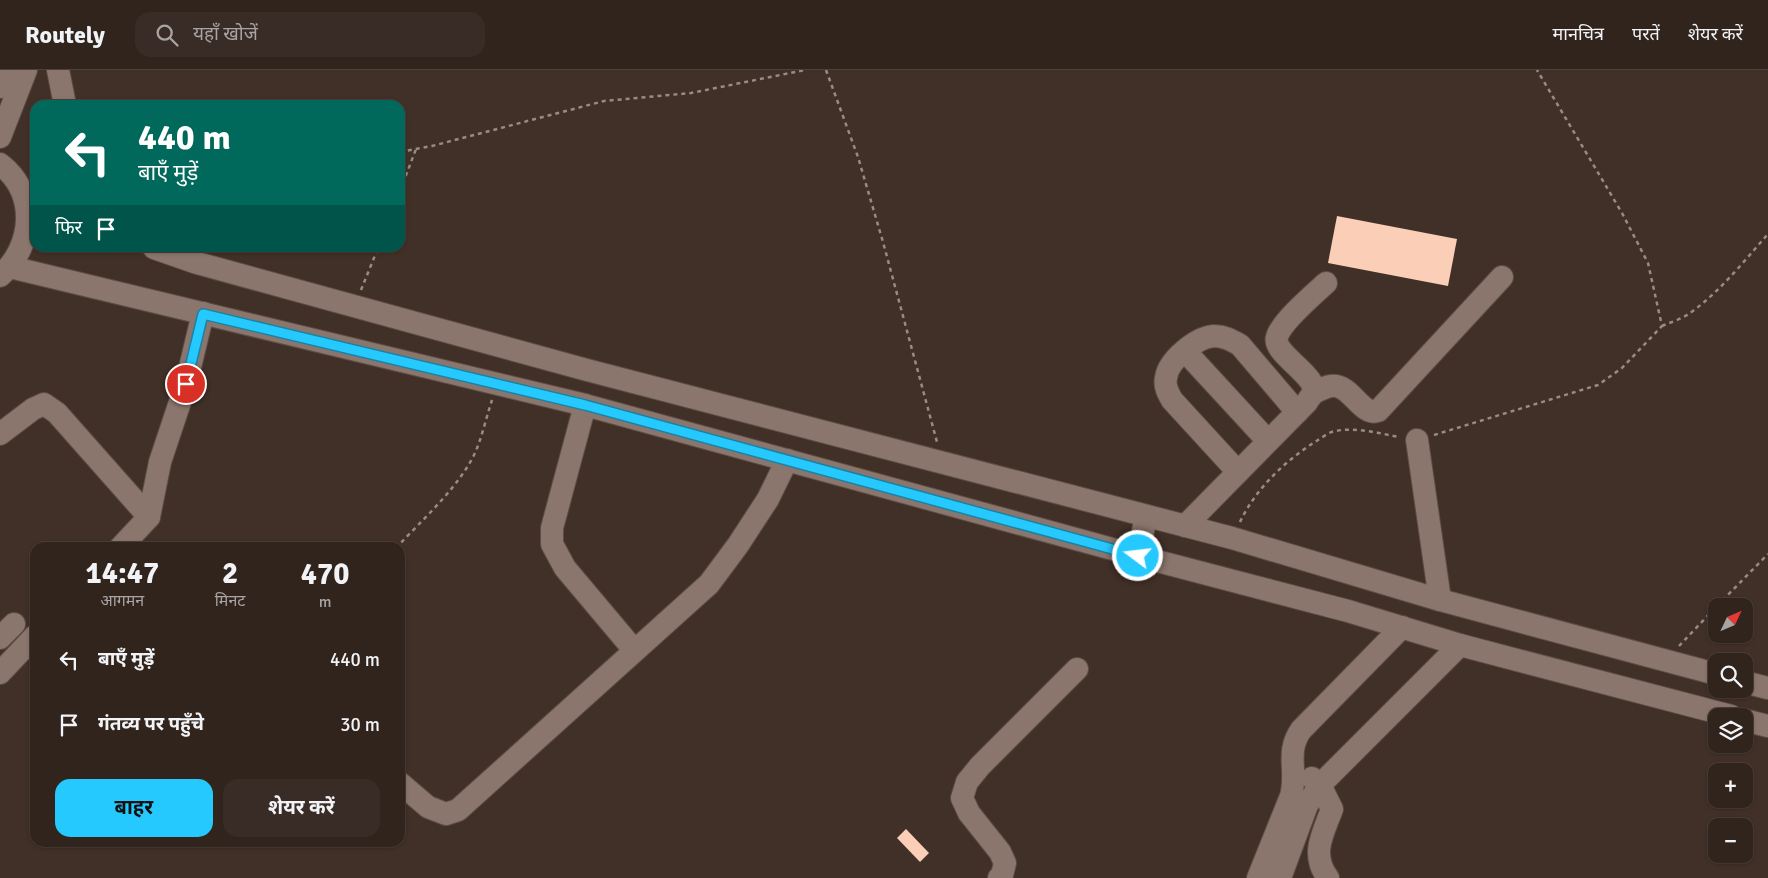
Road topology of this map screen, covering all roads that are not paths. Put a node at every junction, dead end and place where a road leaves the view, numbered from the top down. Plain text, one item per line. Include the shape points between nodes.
1 (7, 70) edge
2 (26, 70) edge
3 (58, 70) edge
4 (0, 87) edge
5 (63, 100) edge
6 (0, 137) edge
7 (0, 164) edge
8 (30, 204) edge
9 (165, 252) edge
10 (5, 272) edge
11 (1502, 277) dead end
12 (1326, 283) dead end
13 (203, 314) junction
14 (1185, 351) junction
15 (1312, 394) junction
16 (585, 405) junction
17 (1297, 412) junction
18 (0, 434) edge
19 (1417, 440) road end
20 (1268, 442) junction
21 (787, 460) junction
22 (1238, 472) junction
23 (1146, 516) junction
24 (149, 517) junction
25 (1184, 526) junction
26 (126, 542) edge
27 (1138, 556) junction
28 (1440, 600) junction
29 (1402, 627) junction
30 (30, 641) edge
31 (1460, 644) junction
32 (634, 650) junction
33 (1077, 669) dead end
34 (1708, 672) edge
35 (0, 673) edge
36 (1753, 684) edge
37 (1768, 688) edge
38 (1708, 710) edge
39 (1753, 722) edge
40 (1768, 726) edge
41 (1293, 763) junction
42 (1320, 785) junction
43 (405, 787) edge
44 (999, 878) edge
45 (1258, 878) edge
46 (1280, 878) edge
47 (1328, 878) edge

1 - 4 street
2 - 6 street
3 - 5 street
7 - 8 street via 13,177
8 - 10 street via 20,253
9 - 23 street via 587,370
10 - 13 street
11 - 15 street via 1378,411 1363,407 1339,386
12 - 15 street via 1284,324 1276,341 1310,381 1314,389
13 - 16 street
13 - 24 street via 186,384 160,462
14 - 17 street via 1206,338 1228,338 1240,345
14 - 20 street
14 - 22 street via 1168,369 1165,379 1167,390 1172,400
15 - 17 street
16 - 21 street
16 - 32 street via 552,528 552,544 565,568
17 - 20 street
18 - 24 street via 44,404 57,413
19 - 28 street
20 - 22 street
21 - 27 street
21 - 32 street via 768,499 709,584
22 - 25 street
23 - 25 street
23 - 27 street
24 - 26 street
25 - 28 street
27 - 29 street
28 - 34 street
29 - 31 street
29 - 41 street via 1301,730 1292,747
30 - 35 street
31 - 38 street
31 - 42 street
32 - 43 street via 458,810 446,814 428,807
33 - 44 street via 966,782 962,798 969,813 1005,863
36 - 37 street
39 - 40 street
41 - 42 street
41 - 45 street via 1295,783
42 - 46 street via 1307,805
42 - 47 street via 1332,809 1319,846 1318,861

